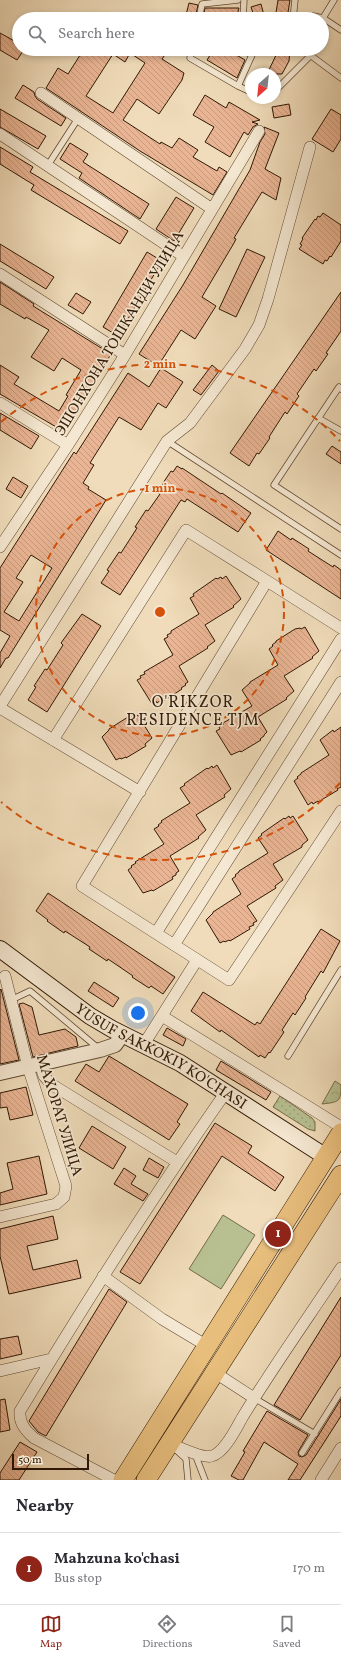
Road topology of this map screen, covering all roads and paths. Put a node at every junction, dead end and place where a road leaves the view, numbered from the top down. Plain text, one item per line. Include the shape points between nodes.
1 (238, 0) edge
2 (244, 0) edge
3 (295, 0) edge
4 (334, 0) edge
5 (200, 12) edge
6 (243, 12) edge
7 (294, 12) edge
8 (327, 12) edge
9 (329, 22) edge
10 (341, 30) edge
11 (190, 56) edge
12 (252, 56) edge
13 (310, 56) joint
14 (341, 78) edge
15 (238, 86) junction
16 (281, 86) edge
17 (245, 89) edge
18 (41, 93) dead end
19 (79, 117) junction
20 (259, 131) dead end
21 (0, 134) edge
22 (310, 147) dead end
23 (48, 165) junction
24 (212, 209) junction
25 (183, 256) junction
26 (0, 274) edge
27 (125, 354) junction
28 (341, 389) edge
29 (0, 403) edge
30 (318, 418) junction
31 (341, 431) edge
32 (167, 441) junction
33 (68, 445) junction
34 (341, 530) edge
35 (1, 543) edge
36 (341, 555) edge
37 (267, 581) junction
38 (341, 628) edge
39 (341, 639) edge
40 (341, 682) edge
41 (0, 707) edge
42 (53, 740) junction
43 (140, 792) junction
44 (341, 811) edge
45 (156, 933) junction
46 (174, 945) junction
47 (0, 949) edge
48 (197, 960) junction
49 (341, 970) edge
50 (5, 976) dead end
51 (35, 984) junction
52 (11, 1000) junction
53 (162, 1016) junction
54 (123, 1034) junction
55 (144, 1044) junction
56 (100, 1050) junction
57 (288, 1056) dead end
58 (34, 1065) junction
59 (0, 1073) edge
60 (226, 1092) junction
61 (341, 1127) edge
62 (341, 1133) edge
63 (326, 1157) junction
64 (177, 1162) junction
65 (341, 1175) edge
66 (0, 1217) edge
67 (341, 1268) edge
68 (103, 1276) junction
69 (207, 1346) junction
70 (51, 1359) junction
71 (0, 1371) edge
72 (214, 1372) junction
73 (341, 1392) edge
74 (254, 1398) junction
75 (152, 1433) junction
76 (315, 1434) junction
77 (169, 1444) junction
78 (341, 1448) edge
79 (194, 1453) junction
80 (302, 1453) dead end
81 (114, 1480) edge
82 (123, 1480) edge
83 (146, 1480) edge
84 (188, 1480) edge
85 (205, 1480) edge
86 (321, 1480) edge

1 - 5 lane via 202,4
2 - 6 lane
3 - 7 lane
4 - 8 lane
9 - 10 lane
11 - 15 lane
12 - 15 lane
13 - 14 lane
13 - 16 lane
15 - 17 lane
18 - 19 street
19 - 23 lane
19 - 24 street
20 - 24 street, ЭШОНХОНА ТОШКАНДИ УЛИЦА
21 - 23 street
22 - 32 street via 259,325 246,349 190,423
23 - 25 street
24 - 25 street, ЭШОНХОНА ТОШКАНДИ УЛИЦА
25 - 27 street, ЭШОНХОНА ТОШКАНДИ УЛИЦА
26 - 27 street
27 - 33 street, ЭШОНХОНА ТОШКАНДИ УЛИЦА
28 - 30 lane via 339,387
29 - 33 street
30 - 31 lane
30 - 34 lane via 274,485
32 - 36 lane
32 - 41 street
33 - 35 street, ЭШОНХОНА ТОШКАНДИ УЛИЦА
37 - 38 street
37 - 42 street via 186,530
37 - 43 street
39 - 45 street
40 - 46 street
41 - 42 street
42 - 43 street
43 - 45 street via 82,886
44 - 48 street via 229,980
45 - 46 street
46 - 48 street
47 - 51 main road, YUSUF SAKKOKIY KO'CHASI
48 - 53 street
49 - 57 lane
50 - 52 street, МАХОРАТ УЛИЦА
51 - 52 lane
51 - 54 main road, YUSUF SAKKOKIY KO'CHASI
51 - 56 lane
52 - 58 street, МАХОРАТ УЛИЦА
53 - 55 street
53 - 61 street
54 - 55 main road, YUSUF SAKKOKIY KO'CHASI
54 - 56 street via 115,1045
55 - 60 main road, YUSUF SAKKOKIY KO'CHASI
56 - 58 street
58 - 59 street
58 - 64 street via 50,1084
58 - 66 street, МАХОРАТ УЛИЦА via 66,1186 64,1197 56,1204
60 - 63 main road, YUSUF SAKKOKIY KO'CHASI
60 - 64 street
62 - 63 highway
63 - 69 highway
64 - 68 street
65 - 72 highway
67 - 74 street
68 - 69 street via 162,1319
68 - 70 street
69 - 75 highway
70 - 71 street
70 - 81 street via 20,1411 19,1418 25,1430 34,1438
72 - 74 street
72 - 77 highway
73 - 76 lane
74 - 76 lane
74 - 79 street via 217,1454 211,1457
75 - 77 highway
75 - 82 highway
76 - 80 lane
77 - 79 street
77 - 83 highway
77 - 84 lane via 186,1459
78 - 86 street
79 - 85 lane

